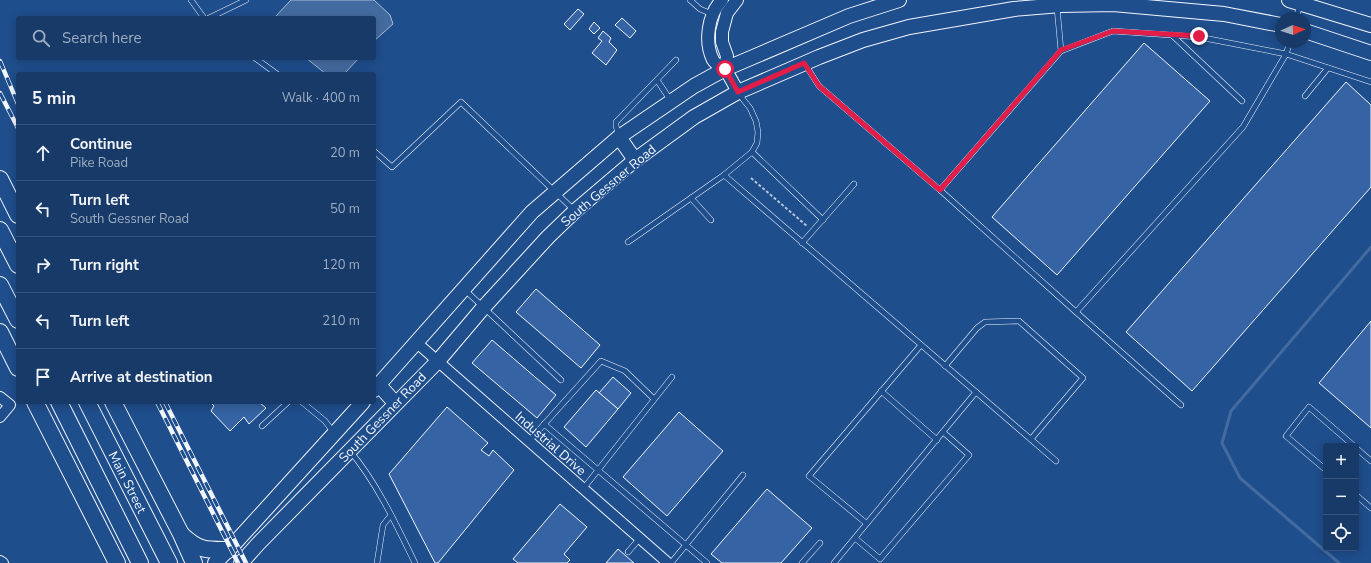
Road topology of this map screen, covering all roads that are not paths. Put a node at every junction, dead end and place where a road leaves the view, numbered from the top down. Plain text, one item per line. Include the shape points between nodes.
1 (191, 0) edge
2 (246, 0) edge
3 (690, 0) edge
4 (722, 0) edge
5 (737, 0) edge
6 (899, 0) edge
7 (1057, 2) edge
8 (1294, 2) edge
9 (1295, 12) edge
10 (713, 15) junction
11 (203, 16) edge
12 (213, 16) edge
13 (725, 20) junction
14 (1275, 24) edge
15 (1371, 25) edge
16 (1311, 33) edge
17 (1172, 35) junction
18 (1288, 48) edge
19 (1061, 50) junction
20 (1371, 53) edge
21 (1286, 54) junction
22 (258, 60) edge
23 (676, 60) dead end
24 (804, 63) junction
25 (1328, 68) junction
26 (725, 69) junction
27 (273, 72) edge
28 (657, 80) junction
29 (1371, 82) edge
30 (738, 92) junction
31 (1305, 96) dead end
32 (1242, 101) dead end
33 (671, 102) junction
34 (619, 138) junction
35 (752, 152) junction
36 (376, 153) edge
37 (635, 160) junction
38 (724, 175) junction
39 (0, 179) edge
40 (854, 184) dead end
41 (940, 190) junction
42 (556, 192) junction
43 (691, 198) junction
44 (16, 211) edge
45 (575, 211) junction
46 (711, 220) dead end
47 (823, 220) junction
48 (0, 230) edge
49 (628, 242) dead end
50 (802, 243) junction
51 (16, 261) edge
52 (0, 285) edge
53 (464, 290) junction
54 (483, 308) junction
55 (1076, 312) junction
56 (16, 316) edge
57 (0, 332) edge
58 (417, 343) junction
59 (921, 345) junction
60 (438, 361) junction
61 (16, 364) edge
62 (945, 366) junction
63 (672, 377) dead end
64 (561, 380) dead end
65 (376, 384) edge
66 (881, 391) junction
67 (976, 392) junction
68 (0, 397) edge
69 (654, 399) junction
70 (395, 403) junction
71 (37, 404) edge
72 (60, 404) edge
73 (88, 404) edge
74 (114, 404) edge
75 (286, 404) edge
76 (304, 404) edge
77 (361, 404) edge
78 (1181, 405) dead end
79 (0, 416) edge
80 (544, 424) junction
81 (262, 426) dead end
82 (943, 432) junction
83 (334, 434) junction
84 (1031, 439) junction
85 (937, 440) junction
86 (529, 441) junction
87 (1350, 443) edge
88 (349, 450) junction
89 (1359, 451) edge
90 (1056, 461) dead end
91 (1371, 461) edge
92 (1323, 467) edge
93 (598, 470) junction
94 (743, 475) dead end
95 (583, 489) junction
96 (1359, 498) edge
97 (1371, 508) edge
98 (391, 515) junction
99 (866, 523) junction
100 (181, 534) junction
101 (640, 538) junction
102 (855, 538) junction
103 (820, 543) dead end
104 (686, 545) junction
105 (228, 550) junction
106 (628, 552) dead end
107 (0, 561) edge
108 (3, 563) edge
109 (117, 563) edge
110 (140, 563) edge
111 (169, 563) edge
112 (194, 563) edge
113 (214, 563) edge
114 (241, 563) edge
115 (377, 563) edge
116 (415, 563) edge
117 (669, 563) edge
118 (707, 563) edge
119 (802, 563) edge
120 (834, 563) edge

1 - 11 lane
2 - 12 lane
3 - 10 lane via 700,9
4 - 10 street
5 - 13 street
6 - 26 main road, South Gessner Road via 849,16
7 - 14 main road, South Gessner Road via 1113,4 1224,14
7 - 19 lane
7 - 24 main road, South Gessner Road via 909,26 863,40
8 - 9 lane
8 - 15 main road
10 - 13 street
10 - 26 street via 709,46 715,63
13 - 26 street via 722,42 727,56
16 - 20 main road
17 - 19 lane via 1113,31
17 - 21 lane via 1199,36
17 - 32 lane
18 - 21 lane
19 - 41 lane
21 - 25 lane
21 - 55 lane via 1242,127
22 - 27 lane
23 - 28 lane
24 - 30 main road, South Gessner Road
24 - 41 lane via 819,86
25 - 29 lane
25 - 31 lane
26 - 30 street
26 - 33 main road, South Gessner Road
28 - 33 lane
28 - 34 lane via 616,122
30 - 35 lane via 750,108 756,122 757,143
30 - 37 main road, South Gessner Road via 694,118
33 - 34 main road, South Gessner Road
34 - 37 main road
34 - 42 main road, South Gessner Road
35 - 38 lane
35 - 47 lane
36 - 42 lane via 392,167 461,102
37 - 45 main road, South Gessner Road
38 - 43 lane
38 - 50 lane
39 - 44 highway
40 - 47 lane
41 - 55 lane
42 - 45 lane
42 - 53 main road, South Gessner Road via 532,212
43 - 46 lane
43 - 49 lane
45 - 54 main road, South Gessner Road
47 - 50 lane
48 - 51 highway
50 - 59 lane
52 - 56 highway
53 - 54 lane
53 - 58 main road, South Gessner Road
54 - 60 main road, South Gessner Road
54 - 64 lane
55 - 78 lane
57 - 61 highway
58 - 60 street, Industrial Drive
58 - 65 main road, South Gessner Road
59 - 62 lane
59 - 66 lane
60 - 70 main road, South Gessner Road
60 - 86 street, Industrial Drive
62 - 67 lane
62 - 84 lane via 985,322 1019,321 1083,378
63 - 69 lane
65 - 70 main road
66 - 85 lane
66 - 99 lane via 809,476
67 - 82 lane
67 - 84 lane
68 - 79 street via 10,406
69 - 80 lane via 624,371 601,361
69 - 93 lane
70 - 88 main road, South Gessner Road
71 - 109 highway
72 - 110 highway, Main Street
73 - 111 highway, Main Street
74 - 100 highway
75 - 81 lane
76 - 83 lane via 325,421
77 - 83 main road, South Gessner Road
80 - 86 lane
80 - 93 lane
82 - 85 lane
82 - 102 lane via 969,455 880,559
83 - 88 main road
83 - 105 main road, South Gessner Road
84 - 90 lane
85 - 99 lane
86 - 95 street, Industrial Drive
87 - 92 lane via 1309,408 1286,436
88 - 98 lane
88 - 114 main road, South Gessner Road
89 - 91 lane
93 - 95 lane
93 - 104 lane
94 - 104 lane
95 - 101 street, Industrial Drive
96 - 97 lane
98 - 115 lane via 383,525
98 - 116 lane
99 - 102 lane
100 - 105 highway via 193,546 208,550
100 - 112 highway
101 - 106 lane
101 - 117 street, Industrial Drive
102 - 120 lane
103 - 119 lane
104 - 117 lane
104 - 118 lane
105 - 113 main road, South Gessner Road
107 - 108 street

